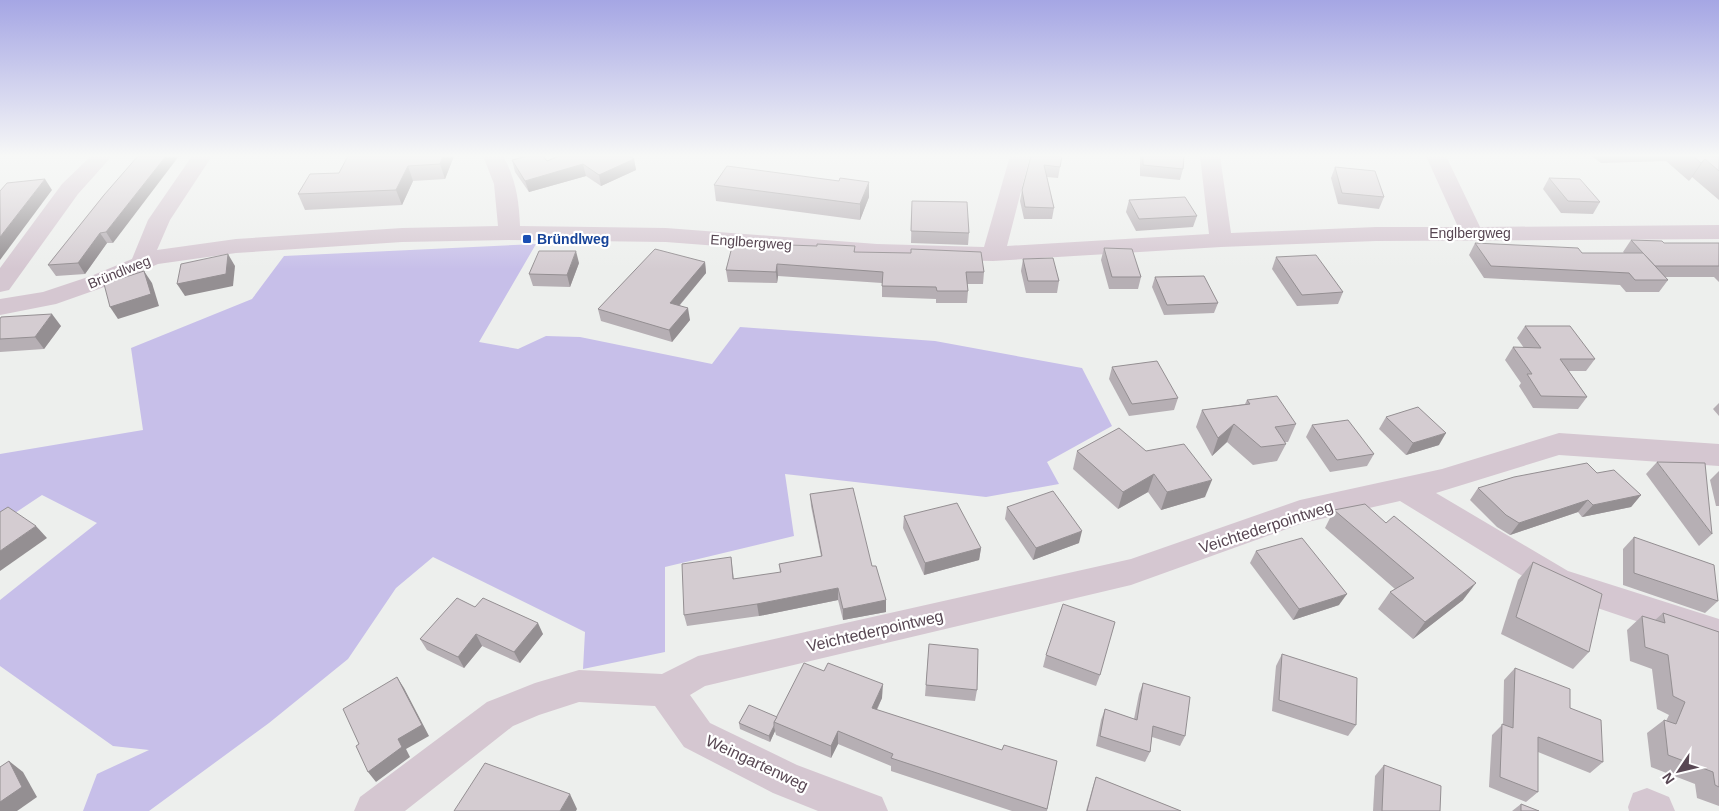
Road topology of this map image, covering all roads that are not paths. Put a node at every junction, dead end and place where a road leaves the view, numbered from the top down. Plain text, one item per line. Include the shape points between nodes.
1 (66, 194) edge
2 (176, 194) edge
3 (507, 194) edge
4 (1010, 194) edge
5 (1215, 194) edge
6 (1454, 194) edge
7 (1719, 232) edge
8 (509, 233) junction
9 (1472, 233) junction
10 (1221, 240) junction
11 (993, 254) junction
12 (143, 260) junction
13 (0, 285) edge
14 (0, 307) edge
15 (1719, 455) edge
16 (1403, 488) junction
17 (1719, 634) edge
18 (665, 690) junction
19 (374, 811) edge
20 (868, 811) edge

1 - 13 street
2 - 12 street via 145,248
3 - 8 street
4 - 11 street
5 - 10 street
6 - 9 street
7 - 9 street, Englbergweg
8 - 11 street, Englbergweg via 666,235 877,251
8 - 12 street, Bründlweg via 402,235 236,246
9 - 10 street, Englbergweg
10 - 11 street, Englbergweg
12 - 14 street, Bründlweg via 99,281 48,298
15 - 16 street, Veichtederpointweg via 1559,444 1442,480
16 - 17 street via 1558,581
16 - 18 street, Veichtederpointweg via 1300,512 1131,572 698,672
18 - 19 street via 580,686 500,714
18 - 20 street, Weingartenweg via 697,735 787,780

